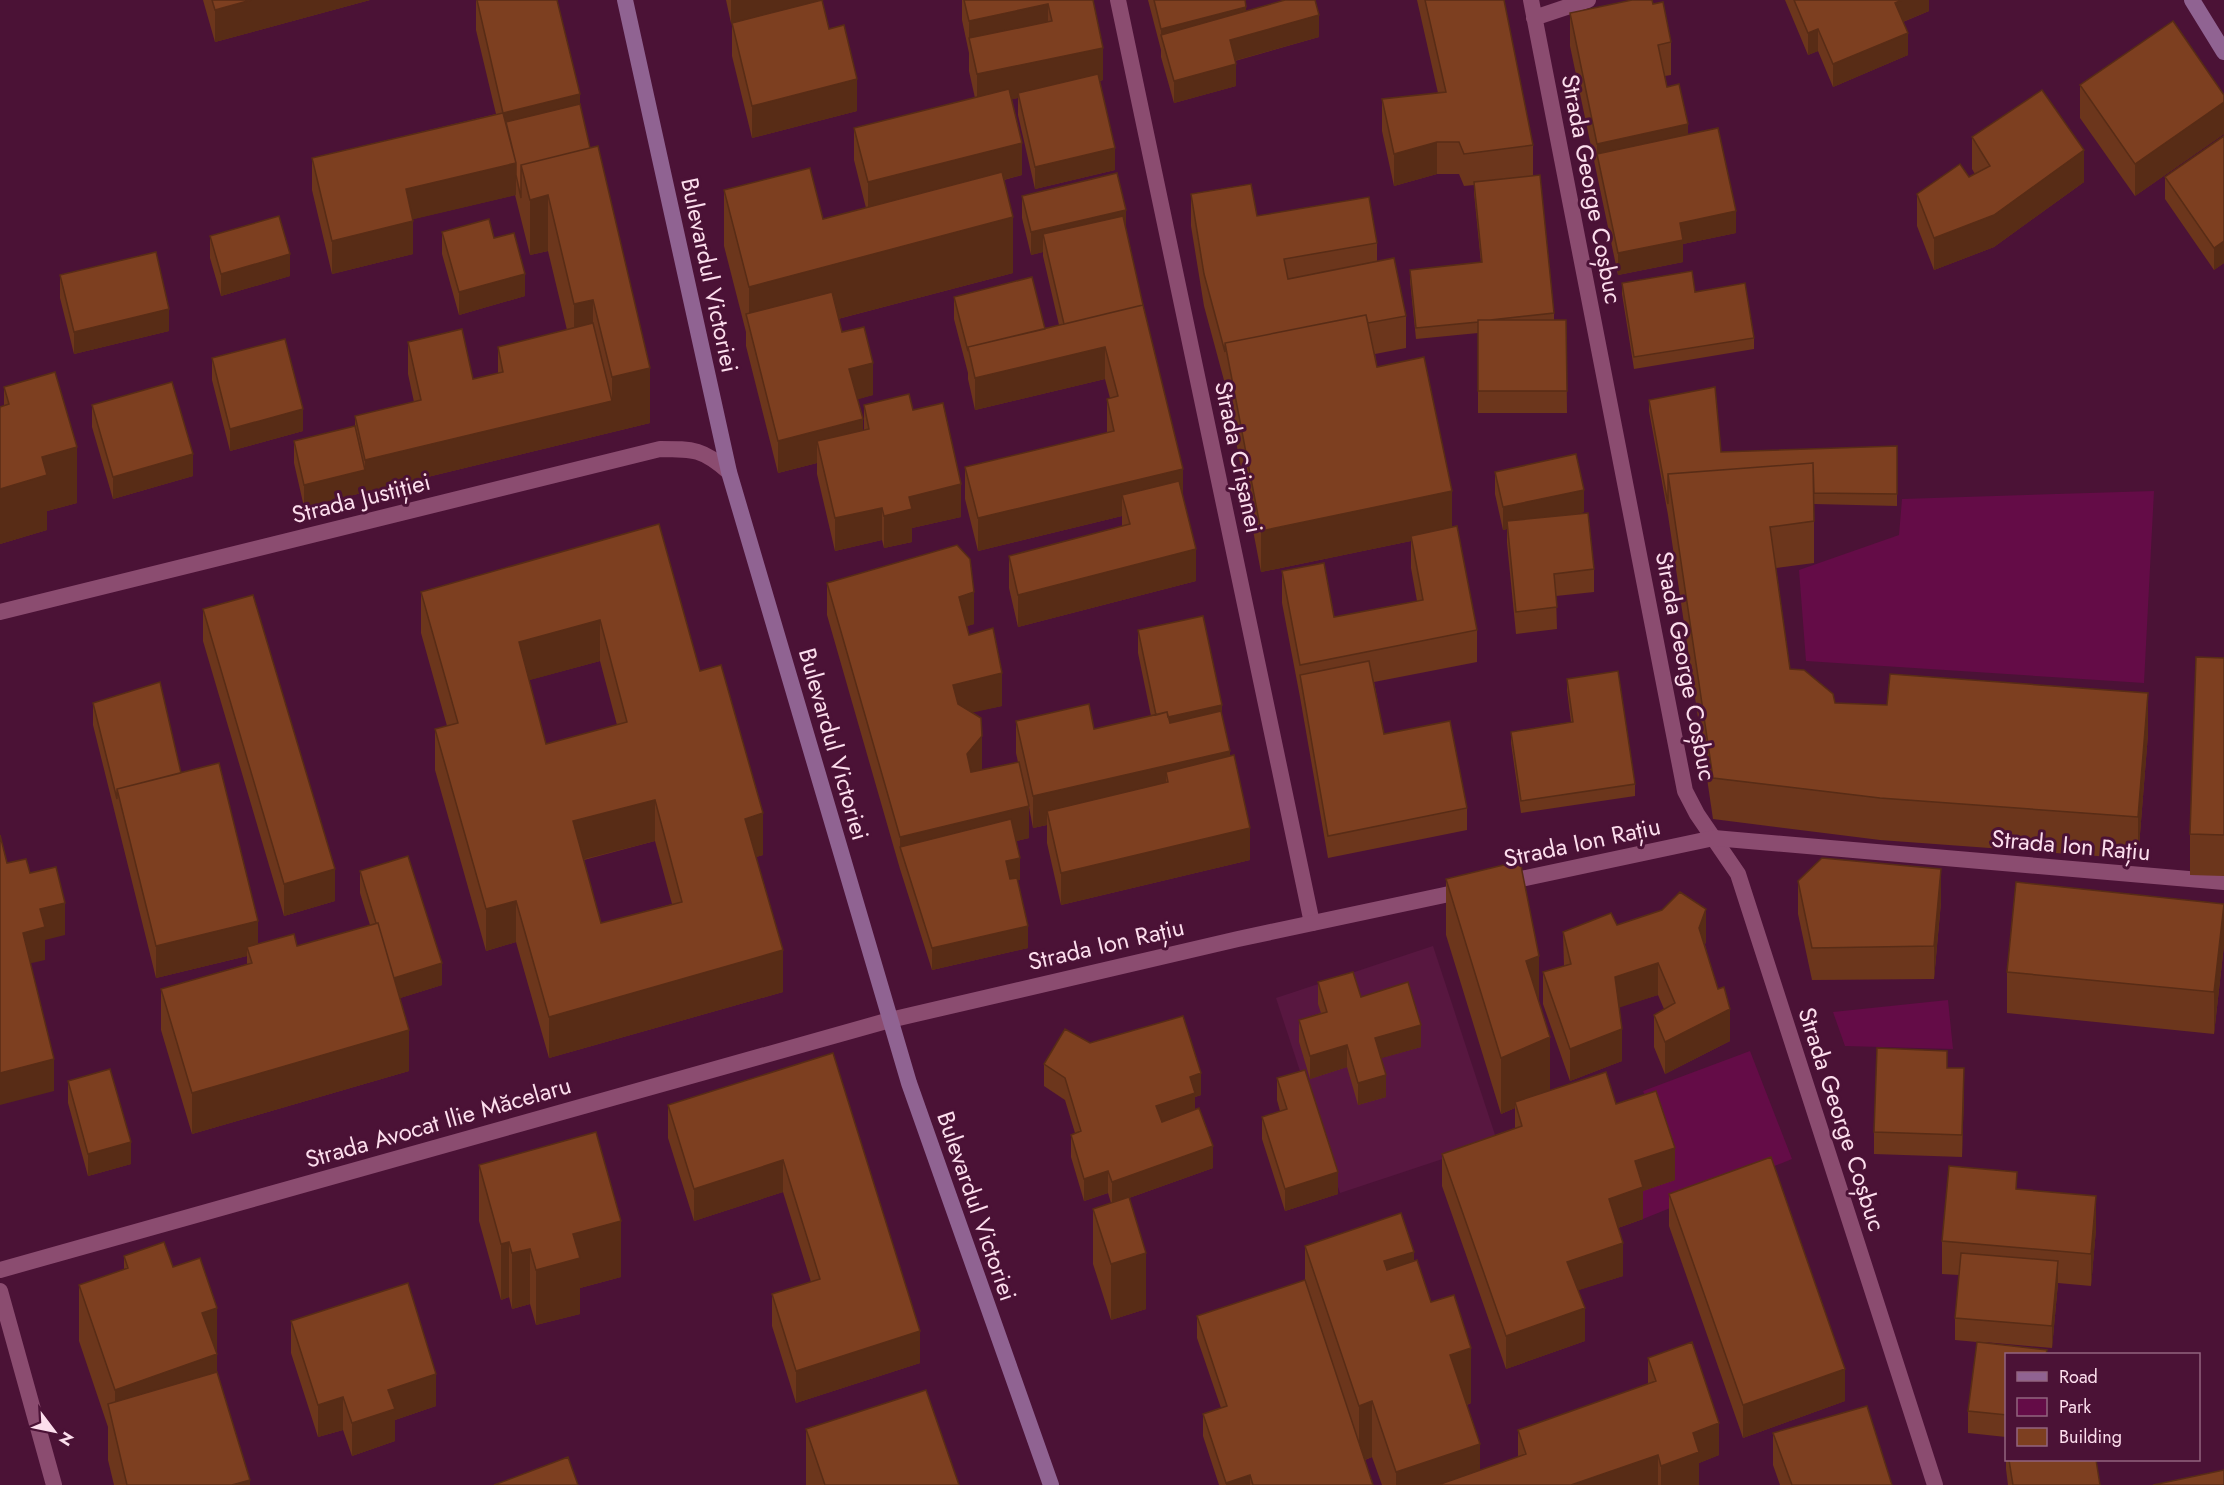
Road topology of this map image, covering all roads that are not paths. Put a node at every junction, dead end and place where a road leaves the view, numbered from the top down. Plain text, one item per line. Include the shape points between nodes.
1 (625, 0) edge
2 (1118, 0) edge
3 (1531, 0) edge
4 (1588, 0) edge
5 (2192, 0) edge
6 (1534, 18) junction
7 (2224, 52) edge
8 (729, 472) junction
9 (0, 612) edge
10 (1714, 838) junction
11 (2224, 882) edge
12 (1312, 923) junction
13 (890, 1020) junction
14 (0, 1270) edge
15 (0, 1291) edge
16 (54, 1485) edge
17 (1051, 1485) edge
18 (1935, 1485) edge

1 - 8 main road, Bulevardul Victoriei
2 - 12 street, Strada Crișanei
3 - 6 street, Strada George Coșbuc
4 - 6 street
5 - 7 main road
6 - 10 street, Strada George Coșbuc via 1685,790
8 - 9 street, Strada Justiției via 713,458 693,449 660,449
8 - 13 main road, Bulevardul Victoriei
10 - 11 street, Strada Ion Rațiu
10 - 12 street, Strada Ion Rațiu
10 - 18 street, Strada George Coșbuc via 1738,874
12 - 13 street, Strada Ion Rațiu
13 - 14 street, Strada Avocat Ilie Măcelaru
13 - 17 main road, Bulevardul Victoriei
15 - 16 street

